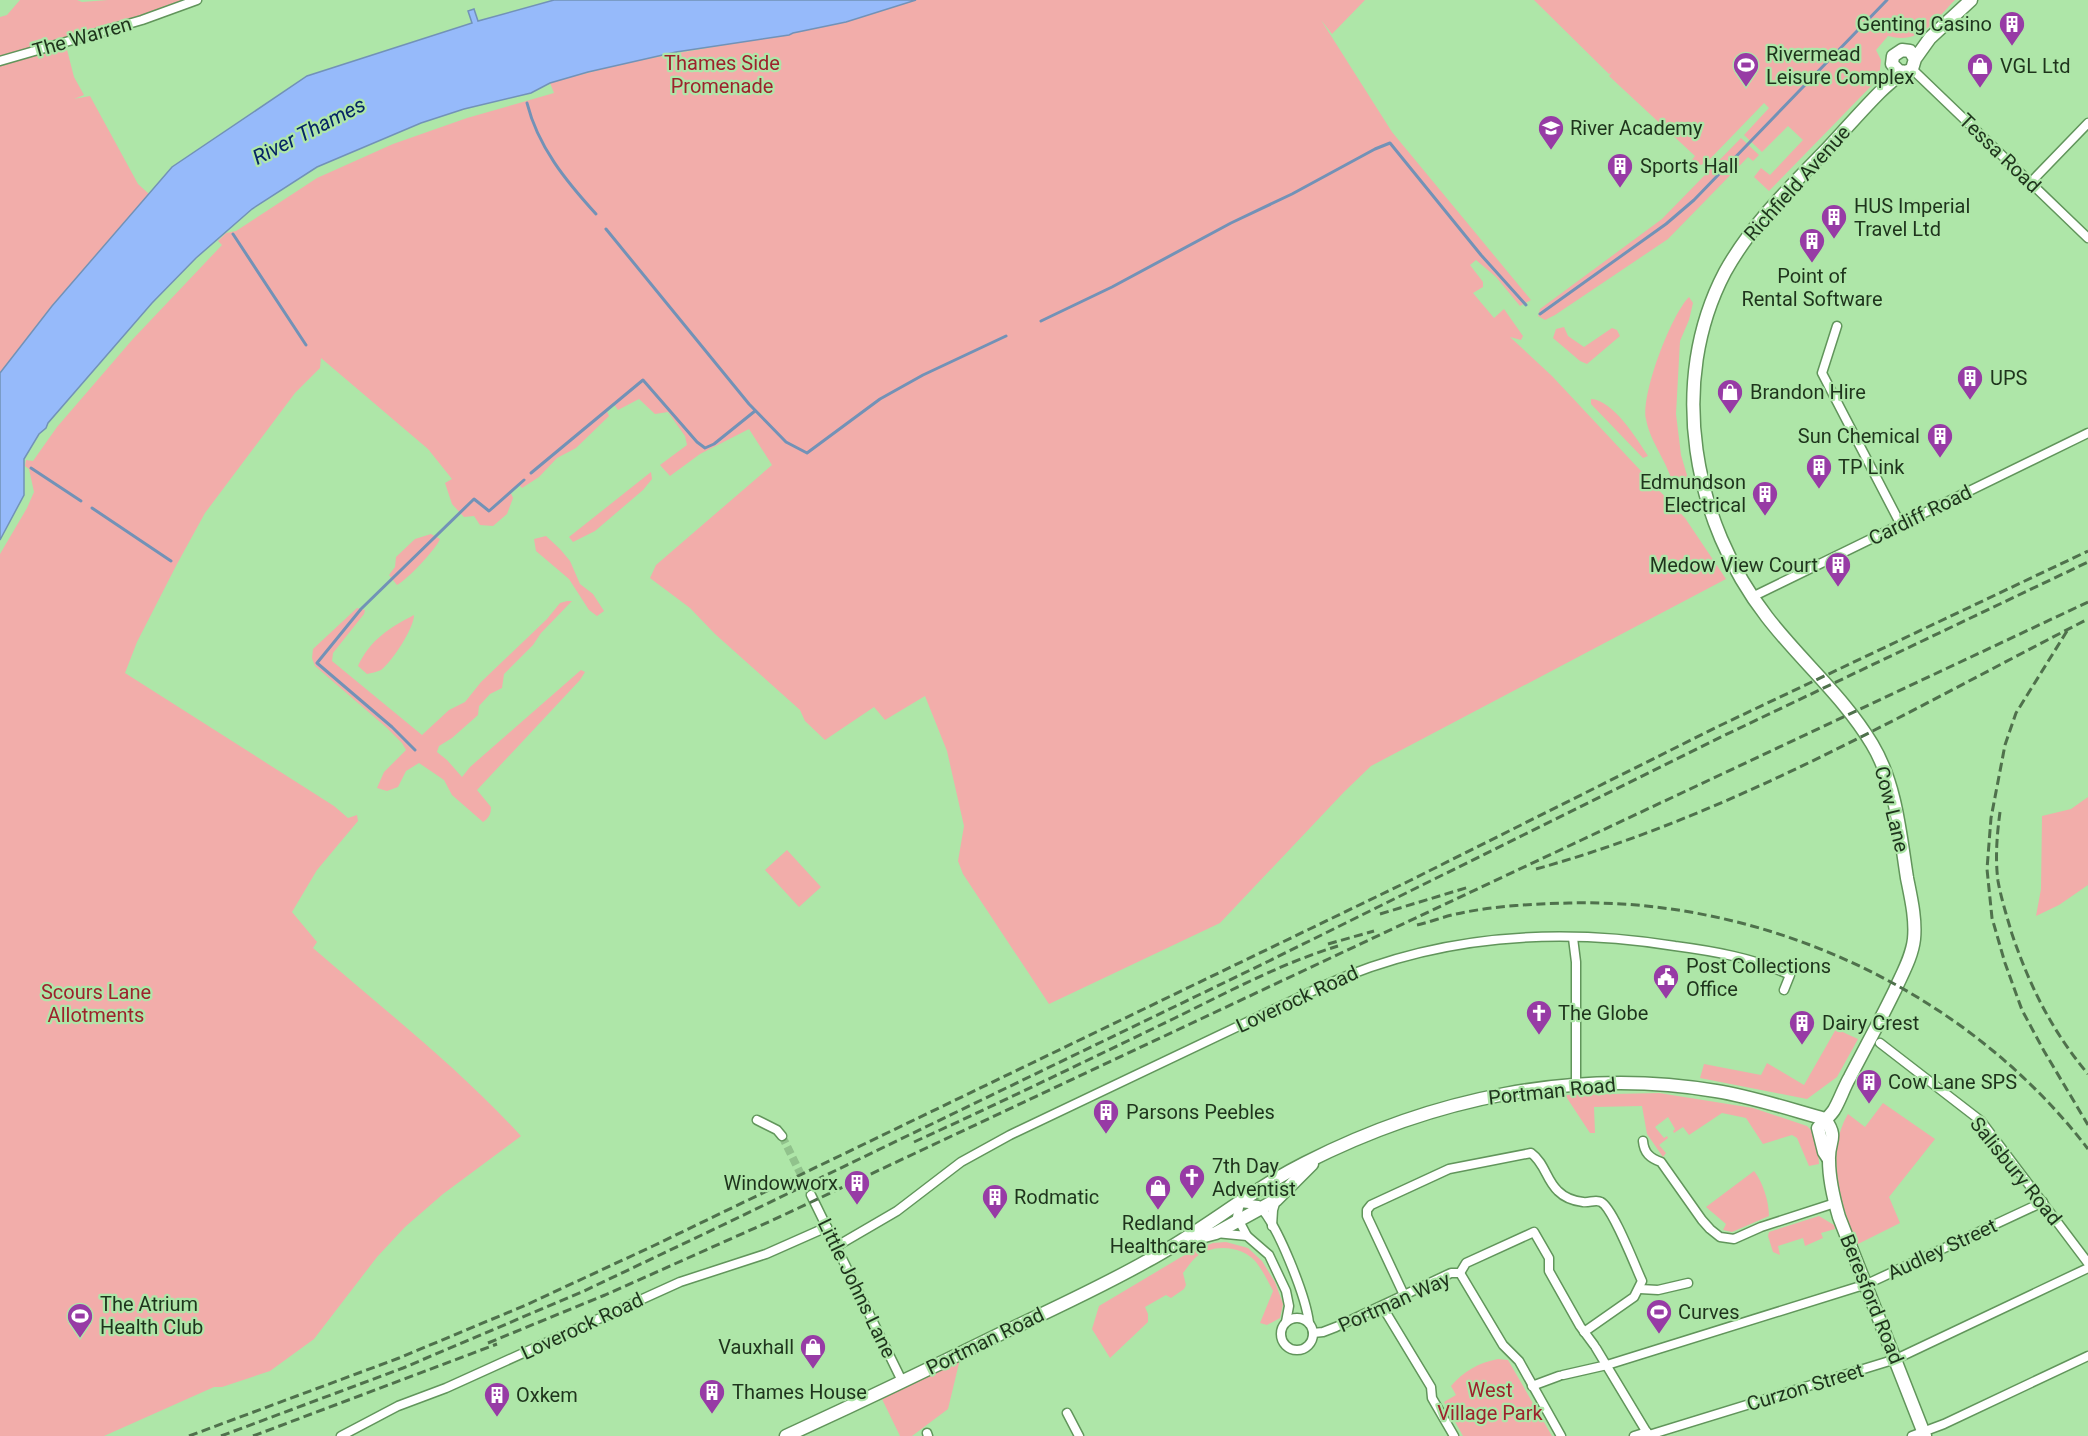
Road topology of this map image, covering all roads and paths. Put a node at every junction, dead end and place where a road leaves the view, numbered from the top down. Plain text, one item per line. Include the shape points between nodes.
1 (197, 0) edge
2 (1971, 0) edge
3 (0, 61) edge
4 (1906, 63) junction
5 (2088, 123) edge
6 (2031, 182) junction
7 (2088, 238) edge
8 (1837, 326) dead end
9 (2088, 433) edge
10 (1706, 494) joint
11 (1900, 525) junction
12 (1752, 597) junction
13 (1573, 938) junction
14 (1784, 990) dead end
15 (1880, 1043) dead end
16 (1576, 1084) junction
17 (1825, 1119) junction
18 (757, 1120) dead end
19 (782, 1136) tunnel mouth
20 (1643, 1141) dead end
21 (1322, 1155) junction
22 (811, 1195) tunnel mouth
23 (1276, 1200) junction
24 (2043, 1202) junction
25 (1240, 1203) junction
26 (1835, 1203) junction
27 (1261, 1207) junction
28 (1238, 1221) junction
29 (1272, 1226) junction
30 (827, 1227) junction
31 (1216, 1233) junction
32 (1247, 1236) junction
33 (1183, 1241) junction
34 (837, 1246) junction
35 (2088, 1263) edge
36 (2088, 1268) edge
37 (1460, 1273) junction
38 (1688, 1282) dead end
39 (1867, 1284) junction
40 (1640, 1289) junction
41 (1404, 1295) junction
42 (1382, 1306) junction
43 (1286, 1322) junction
44 (1309, 1323) junction
45 (1584, 1332) junction
46 (1313, 1333) junction
47 (2088, 1356) edge
48 (1896, 1359) junction
49 (1607, 1365) junction
50 (902, 1381) junction
51 (1532, 1386) junction
52 (1067, 1413) dead end
53 (1648, 1434) edge
54 (1920, 1435) edge
55 (341, 1436) edge
56 (786, 1436) edge
57 (1079, 1436) edge
58 (1454, 1436) edge
59 (1561, 1436) edge
60 (1634, 1436) edge

1 - 3 street, The Warren
2 - 4 street via 1930,39 1918,42
4 - 6 street, Tessa Road
4 - 10 street, Richfield Avenue via 1755,226 1716,292 1704,327 1693,394 1695,442
5 - 6 street
6 - 7 street, Tessa Road
8 - 11 street via 1822,373
9 - 11 street, Cardiff Road
10 - 12 street, Cow Lane via 1730,557
11 - 12 street, Cardiff Road
12 - 17 street, Cow Lane via 1860,726 1878,755 1892,794 1914,916 1914,940 1903,973 1833,1111
13 - 14 street, Loverock Road via 1653,943 1736,957 1790,975
13 - 16 street
13 - 34 street, Loverock Road via 1562,935 1471,943 1399,958 1348,974 1002,1139 953,1167 880,1222
15 - 24 street, Salisbury Road via 1981,1121
16 - 17 street, Portman Road via 1703,1089
16 - 21 street, Portman Road via 1451,1105 1377,1130
17 - 26 street, Beresford Road via 1818,1128 1828,1158
18 - 19 street
20 - 26 street via 1652,1159 1660,1162 1720,1237 1734,1239
21 - 23 street, Portman Road
21 - 25 street, Portman Road
22 - 30 street, Little Johns Lane
23 - 27 street, Portman Road
23 - 29 street
24 - 35 street, Salisbury Road
24 - 39 street, Audley Street
25 - 27 street
25 - 28 street
25 - 33 street, Portman Road
26 - 39 street, Beresford Road
27 - 28 street, Portman Road
27 - 29 street, Portman Way
28 - 31 street, Portman Road
28 - 32 street
29 - 44 street, Portman Way via 1300,1286
30 - 34 street, Little Johns Lane
30 - 55 street, Loverock Road via 766,1254 680,1282 398,1406
31 - 32 street
31 - 33 street, Portman Road
32 - 43 street via 1262,1247 1277,1268 1289,1306
33 - 50 street, Portman Road via 1080,1296
34 - 50 street, Little Johns Lane
36 - 48 street, Curzon Street
37 - 41 street, Portman Way via 1451,1273
37 - 45 street, Portman Way via 1466,1263 1534,1232 1549,1258 1549,1271
37 - 51 street
38 - 40 street via 1658,1290
39 - 48 street, Beresford Road
39 - 49 street, Audley Street
40 - 41 street via 1642,1281 1604,1203 1566,1197 1531,1153 1449,1169 1371,1205 1367,1216
40 - 45 street
41 - 42 street, Portman Way
42 - 46 street, Portman Way
42 - 58 street via 1431,1388 1432,1398
43 - 44 street via 1295,1317
43 - 46 street via 1281,1338 1291,1348 1305,1347
44 - 46 street
45 - 49 street
47 - 54 street
48 - 53 street, Curzon Street
48 - 54 street, Beresford Road
49 - 51 street, Audley Street
49 - 53 street
50 - 56 street, Portman Road
51 - 59 street
52 - 57 street
53 - 60 street, Curzon Street

